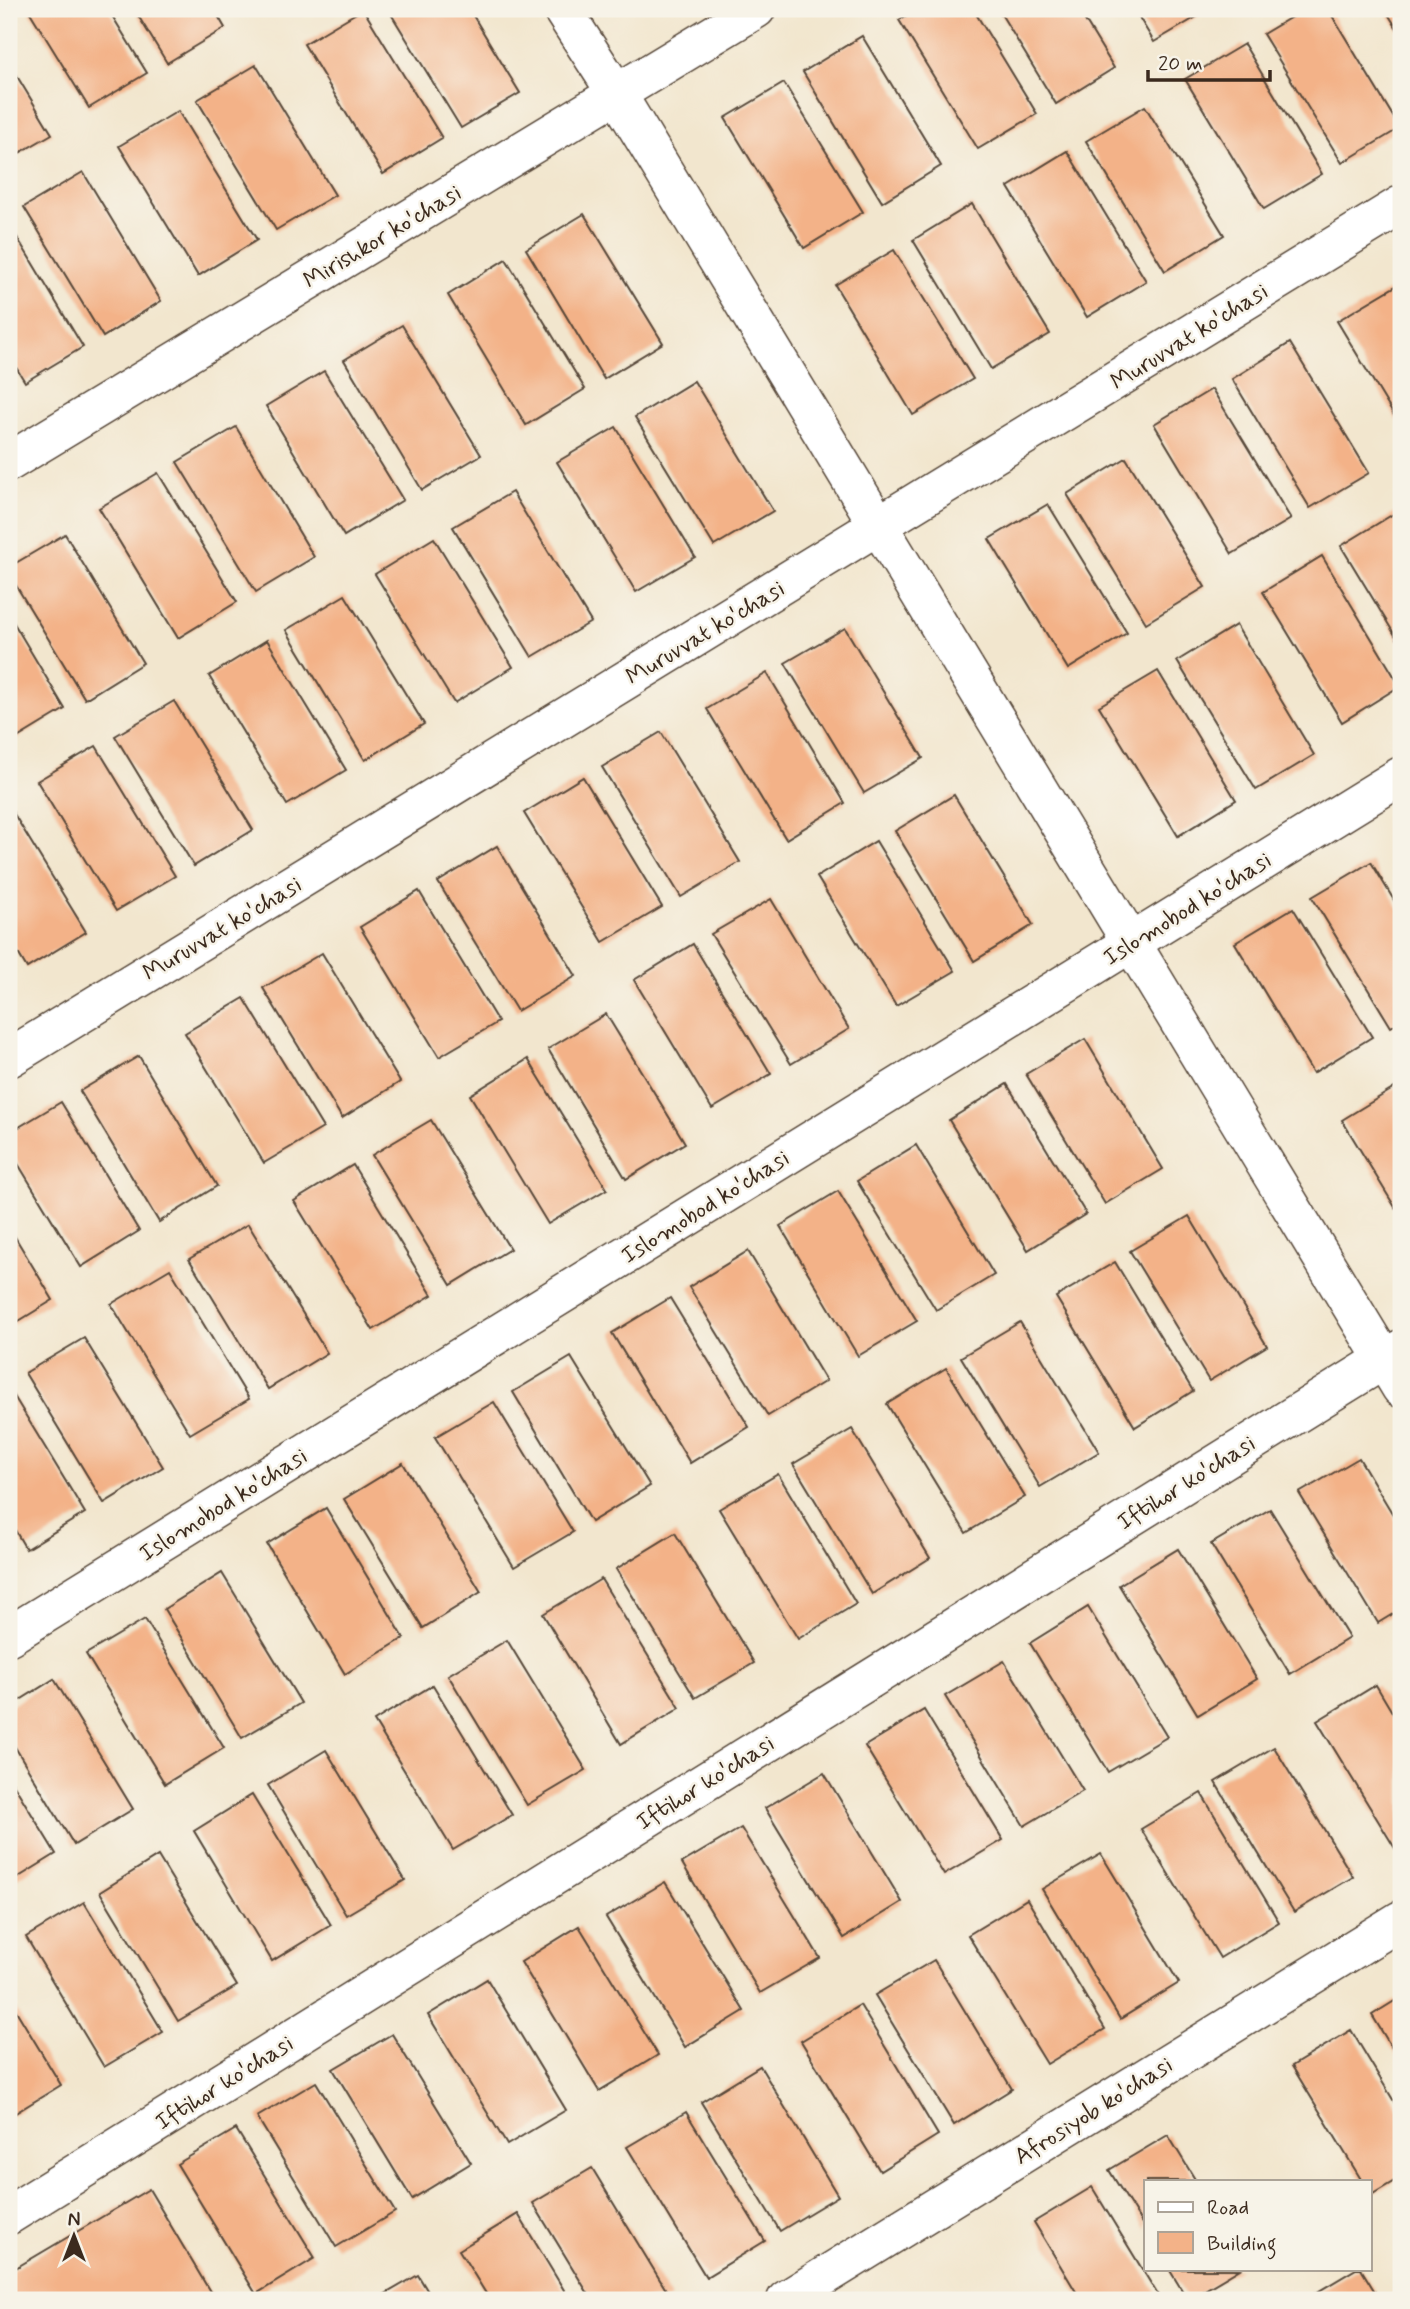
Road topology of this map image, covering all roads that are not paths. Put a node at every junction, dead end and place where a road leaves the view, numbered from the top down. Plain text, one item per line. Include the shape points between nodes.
1 (562, 9) edge
2 (756, 9) edge
3 (617, 94) junction
4 (1401, 205) edge
5 (9, 462) edge
6 (879, 526) junction
7 (1401, 776) edge
8 (1131, 942) junction
9 (9, 1058) edge
10 (1396, 1365) edge
11 (9, 1636) edge
12 (1401, 1920) edge
13 (9, 2215) edge
14 (786, 2300) edge

1 - 3 street
2 - 3 street, Mirishkor ko'chasi
3 - 5 street, Mirishkor ko'chasi
3 - 6 street
4 - 6 street, Muruvvat ko'chasi
6 - 8 street
6 - 9 street, Muruvvat ko'chasi
7 - 8 street, Islomobod ko'chasi
8 - 10 street
8 - 11 street, Islomobod ko'chasi
10 - 13 street, Iftihor ko'chasi
12 - 14 street, Afrosiyob ko'chasi

